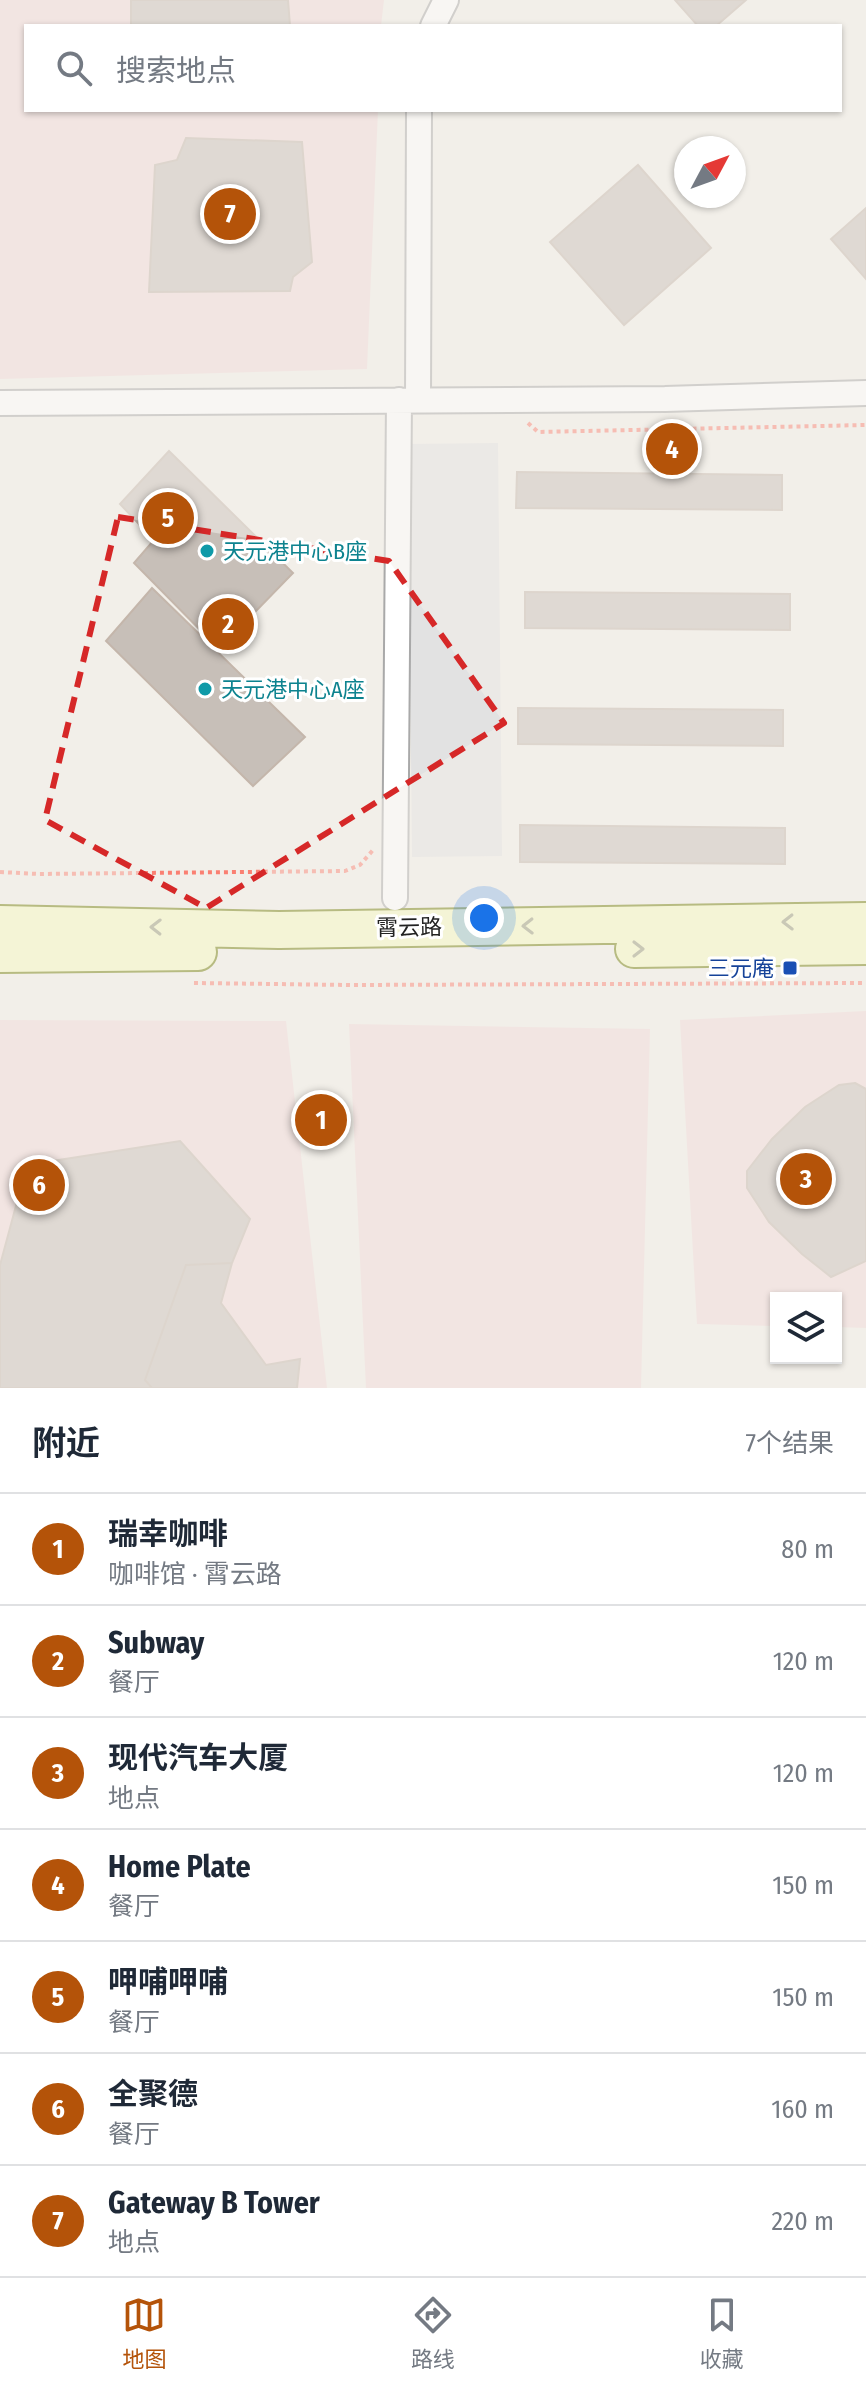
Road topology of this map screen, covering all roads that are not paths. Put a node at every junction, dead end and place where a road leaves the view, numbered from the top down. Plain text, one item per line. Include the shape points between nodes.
1 (446, 0) edge
2 (434, 24) edge
3 (419, 112) edge
4 (866, 393) edge
5 (408, 400) junction
6 (0, 403) edge
7 (395, 898) dead end
8 (866, 921) edge
9 (0, 924) edge
10 (866, 946) edge
11 (0, 954) edge

1 - 2 street
3 - 5 street
4 - 5 street
5 - 6 street
5 - 7 street
8 -> 9 main road, 霄云路 via 279,930
11 -> 10 main road, 霄云路

